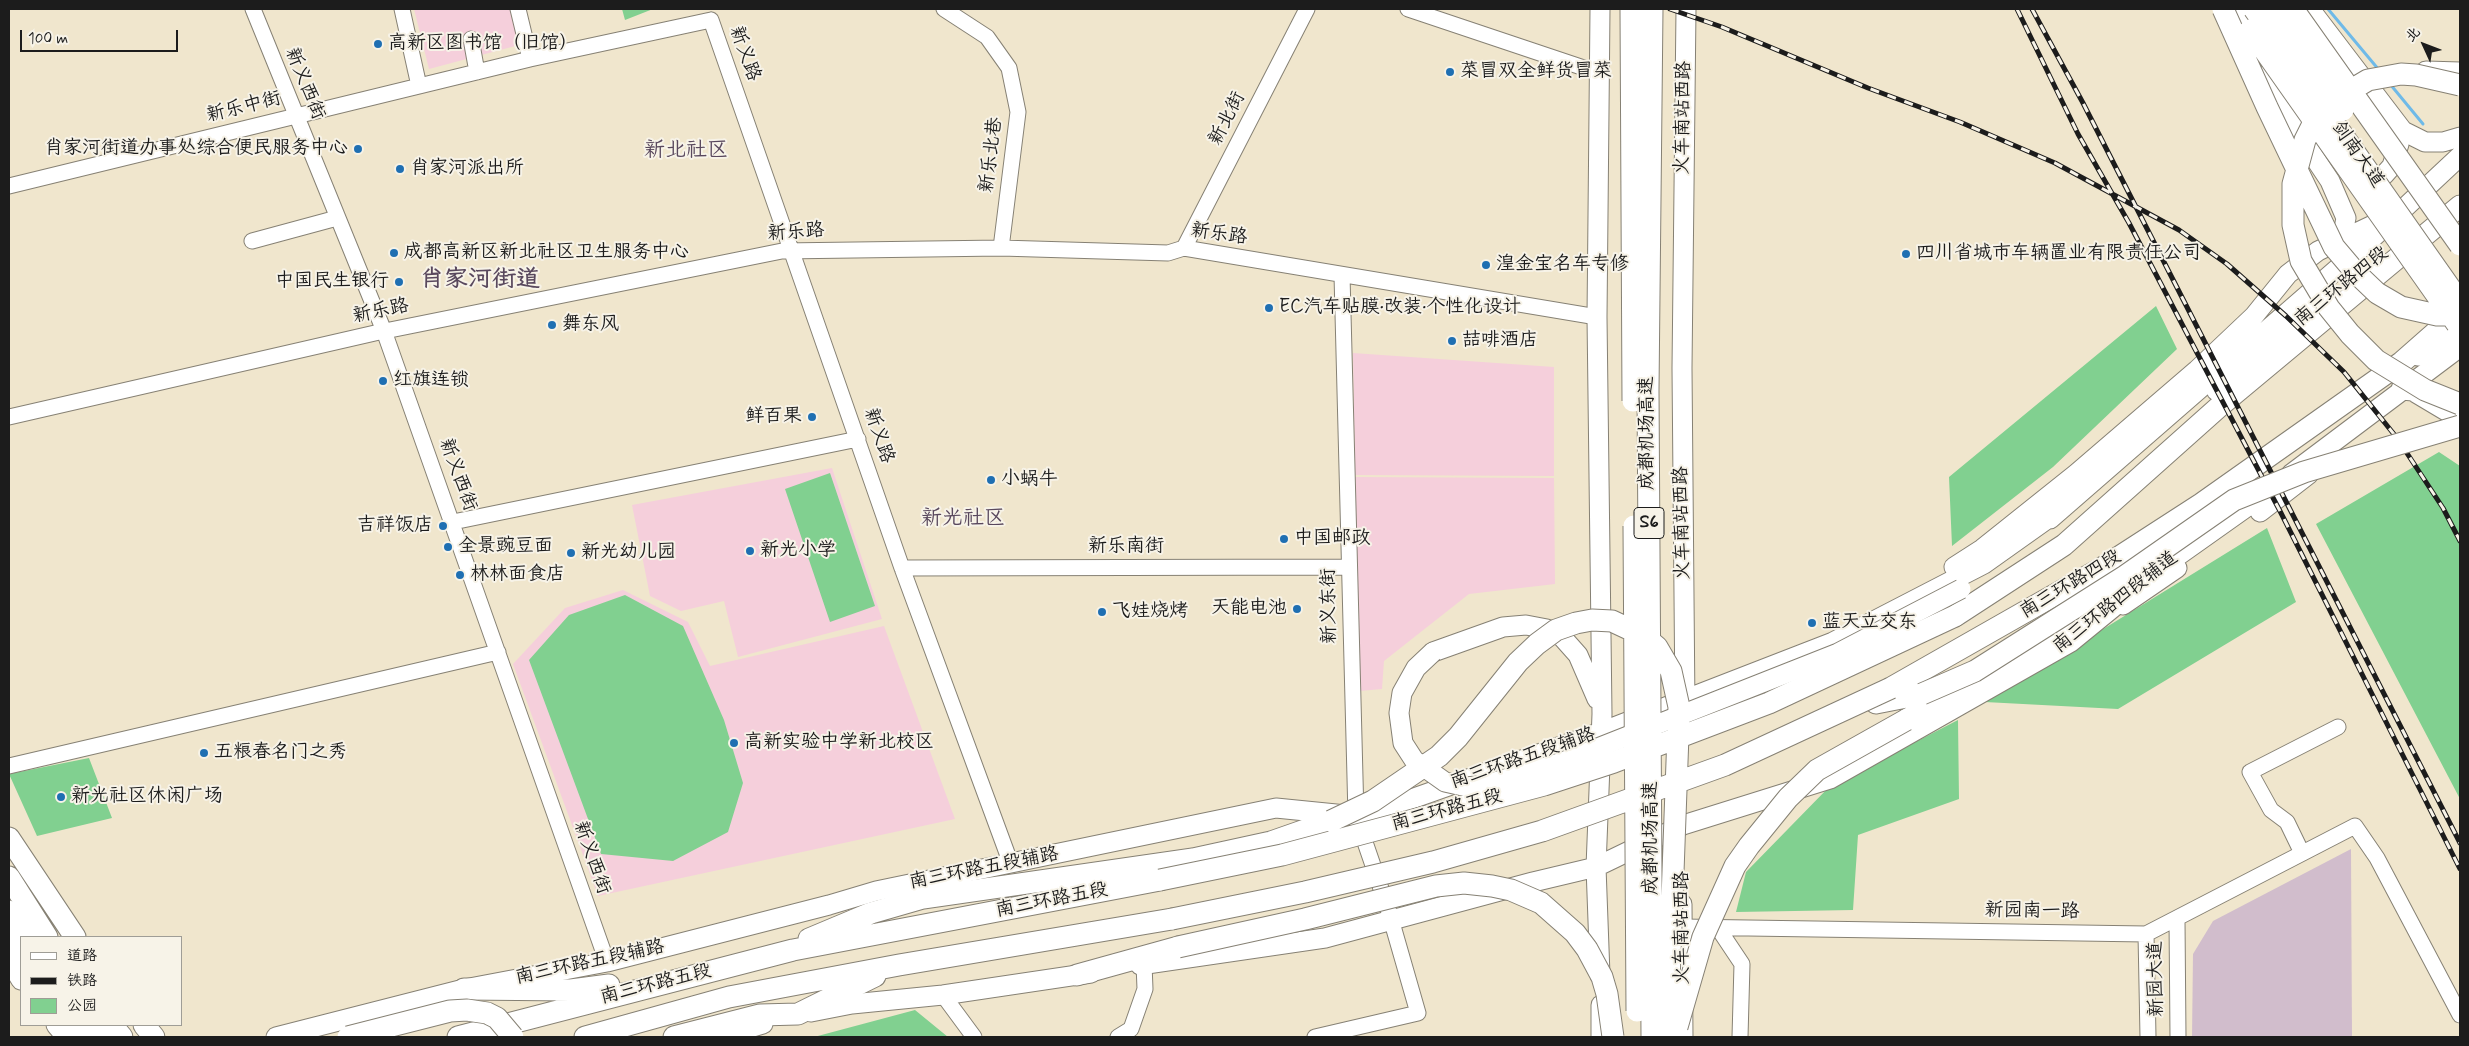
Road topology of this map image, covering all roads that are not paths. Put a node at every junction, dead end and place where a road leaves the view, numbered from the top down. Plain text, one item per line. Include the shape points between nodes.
1 (253, 9) edge
2 (402, 9) edge
3 (518, 9) edge
4 (944, 9) edge
5 (1307, 9) edge
6 (1408, 9) edge
7 (1600, 9) edge
8 (1631, 9) edge
9 (1652, 9) edge
10 (1686, 9) edge
11 (2215, 9) edge
12 (2224, 9) edge
13 (2230, 9) edge
14 (2254, 9) edge
15 (2274, 9) edge
16 (2293, 9) edge
17 (2310, 9) edge
18 (714, 15) edge
19 (471, 39) dead end
20 (530, 59) junction
21 (477, 72) junction
22 (1599, 73) junction
23 (2460, 73) edge
24 (2401, 74) junction
25 (2460, 85) edge
26 (419, 86) junction
27 (295, 116) junction
28 (2403, 131) junction
29 (2460, 137) edge
30 (2460, 156) edge
31 (2330, 181) junction
32 (9, 186) edge
33 (2460, 198) edge
34 (2460, 206) edge
35 (2405, 209) junction
36 (337, 218) junction
37 (2342, 238) junction
38 (252, 241) dead end
39 (2460, 245) edge
40 (1001, 248) junction
41 (1184, 248) junction
42 (793, 250) junction
43 (1342, 275) junction
44 (2460, 279) edge
45 (2460, 302) edge
46 (2460, 311) edge
47 (2460, 315) edge
48 (1597, 317) junction
49 (2460, 329) edge
50 (384, 332) junction
51 (2460, 337) edge
52 (2460, 347) edge
53 (2460, 361) edge
54 (2402, 362) junction
55 (2413, 391) junction
56 (2460, 404) edge
57 (9, 418) edge
58 (2460, 418) edge
59 (2460, 426) edge
60 (858, 439) junction
61 (2060, 510) junction
62 (453, 522) junction
63 (2168, 562) junction
64 (1349, 567) junction
65 (902, 568) junction
66 (2006, 582) junction
67 (2103, 618) junction
68 (1859, 629) junction
69 (498, 652) junction
70 (1891, 694) junction
71 (1685, 699) junction
72 (1601, 723) junction
73 (2338, 727) dead end
74 (1642, 752) joint
75 (9, 766) edge
76 (1644, 794) joint
77 (1356, 816) junction
78 (1683, 825) junction
79 (9, 838) edge
80 (2302, 853) junction
81 (1010, 864) junction
82 (1596, 867) junction
83 (9, 878) edge
84 (9, 910) edge
85 (1391, 920) junction
86 (2177, 920) junction
87 (1682, 927) junction
88 (1718, 928) junction
89 (9, 934) edge
90 (2146, 934) junction
91 (27, 936) edge
92 (47, 936) edge
93 (74, 936) edge
94 (20, 950) edge
95 (778, 954) junction
96 (9, 960) edge
97 (607, 962) junction
98 (1144, 964) junction
99 (899, 965) junction
100 (713, 970) junction
101 (1077, 975) junction
102 (20, 978) edge
103 (464, 989) junction
104 (943, 995) junction
105 (798, 1014) junction
106 (2460, 1015) edge
107 (57, 1026) edge
108 (74, 1026) edge
109 (93, 1026) edge
110 (113, 1026) edge
111 (145, 1026) edge
112 (721, 1031) edge
113 (66, 1037) edge
114 (82, 1037) edge
115 (102, 1037) edge
116 (122, 1037) edge
117 (154, 1037) edge
118 (276, 1037) edge
119 (348, 1037) edge
120 (458, 1037) edge
121 (513, 1037) edge
122 (585, 1037) edge
123 (674, 1037) edge
124 (974, 1037) edge
125 (1118, 1037) edge
126 (1315, 1037) edge
127 (1601, 1037) edge
128 (1613, 1037) edge
129 (1637, 1037) edge
130 (1652, 1037) edge
131 (1667, 1037) edge
132 (1675, 1037) edge
133 (1683, 1037) edge
134 (1740, 1037) edge
135 (2148, 1037) edge
136 (2178, 1037) edge

1 - 27 street, 新义西街
2 - 26 street
3 - 20 street
4 - 40 street, 新乐北巷 via 988,36 1009,68 1018,112
5 - 41 street, 新北街
6 - 22 street
7 - 22 main road
8 - 129 highway, 成都机场高速 / S6, bridge
9 - 130 highway, 成都机场高速 / S6, bridge via 1648,390
10 - 71 main road, 火车南站西路 via 1682,368
11 - 31 main road
12 - 47 highway, bridge via 2334,247 2377,293 2401,307 2437,315
13 - 49 highway, bridge via 2250,30
14 - 45 highway, 剑南大道, bridge
15 - 44 highway, 剑南大道, bridge
16 - 39 highway, bridge
17 - 28 main road
18 - 20 street, 新乐中街
18 - 42 street, 新义路
19 - 21 street
20 - 21 street, 新乐中街
21 - 26 street, 新乐中街
22 - 48 main road
23 - 24 highway, bridge
24 - 25 highway, bridge
24 - 56 highway, bridge via 2368,80 2342,94 2316,118 2305,140 2293,184 2293,225 2302,261 2329,308 2350,334 2376,360 2425,390
26 - 27 street, 新乐中街
27 - 32 street, 新乐中街
27 - 36 street, 新义西街
28 - 29 main road via 2426,142
28 - 31 main road via 2392,166 2384,175 2366,182
30 - 35 main road
31 - 37 main road via 2346,218
33 - 66 highway, 南三环路四段 via 2416,228 2273,342
34 - 66 highway, 南三环路四段 via 2221,405 2064,545
35 - 37 main road
35 - 61 main road
36 - 38 street
36 - 50 street, 新义西街
37 - 68 main road via 2288,274 2254,316 2076,474 1982,549
40 - 41 street, 新乐路 via 1168,253
40 - 42 street, 新乐路
41 - 43 street, 新乐路
42 - 50 street, 新乐路
42 - 60 street, 新义路
43 - 48 street, 新乐路
43 - 64 street, 新义东街
46 - 54 highway, 南三环路四段
48 - 72 main road
50 - 57 street, 新乐路
50 - 62 street, 新义西街
51 - 54 highway
52 - 55 main road, 南三环路四段辅道
53 - 55 main road
54 - 70 highway, 南三环路四段 via 2201,504 2102,568
55 - 58 highway
55 - 63 main road, 南三环路四段辅道
55 - 67 main road via 2250,520
59 - 70 highway, bridge via 2304,472 2234,500 2125,576 1975,671 1922,694
60 - 62 street
60 - 65 street, 新义路
61 - 68 main road via 1984,564
61 - 72 main road, bridge via 1961,590 1830,656 1562,762 1484,785 1467,787 1445,782 1414,760 1403,743 1399,713 1402,693 1416,668 1432,652 1516,625 1555,632 1570,644 1583,662
62 - 69 street, 新义西街
63 - 67 main road, 南三环路四段辅道
63 - 132 highway, bridge via 2024,654 1817,770 1782,804 1736,866 1703,937
64 - 65 street, 新乐南街
64 - 77 street, 新义东街
65 - 81 street, 新义路
66 - 74 highway, 南三环路四段, bridge via 1955,616 1768,703
67 - 78 main road, 南三环路四段辅道 via 2071,642 1830,779
68 - 71 main road via 1834,642
69 - 75 street
69 - 97 street, 新义西街
70 - 76 highway, 南三环路四段, bridge via 1846,710 1725,765
71 - 72 main road, 南三环路五段辅路
71 - 78 main road, 火车南站西路
72 - 77 main road, 南三环路五段辅路 via 1386,808
72 - 82 main road
73 - 80 street via 2250,772 2271,810 2287,822
74 - 95 highway, 南三环路五段, bridge via 1544,785 1282,855
76 - 99 highway, 南三环路五段, bridge via 1542,830 1433,862 1305,892 1172,919
77 - 81 main road, 南三环路五段辅路 via 1276,808
77 - 85 street, 新义东街
78 - 82 main road
78 - 87 main road, 火车南站西路
79 - 93 highway
80 - 86 street, 新园南一路
80 - 106 street, 新园南一路 via 2355,826 2377,858
81 - 97 main road, 南三环路五段辅路 via 876,891 829,906
82 - 85 main road
82 - 127 main road
83 - 92 highway
84 - 91 main road
85 - 98 main road via 1326,938
85 - 126 street, 新义东街 via 1418,1014
86 - 90 street, 新园南一路
86 - 136 street, 新园大道
87 - 88 street, 新园南一路
87 - 133 main road, 火车南站西路
88 - 90 street, 新园南一路
88 - 134 street via 1742,964
89 - 94 main road
90 - 135 street, 新园大道
95 - 100 highway, 南三环路五段
95 - 131 highway, bridge via 872,913 923,898 1193,859 1300,834 1373,801 1439,756 1518,662 1556,630 1584,622 1612,621 1628,627 1657,647 1675,683 1679,707
96 - 102 main road
97 - 103 main road, 南三环路五段辅路
98 - 101 main road
98 - 125 street via 1145,990 1132,1029
99 - 105 highway
99 - 122 highway, 南三环路五段 via 729,997
100 - 103 highway via 571,990
100 - 120 highway, 南三环路五段
101 - 104 main road
101 - 128 highway, bridge via 1178,947 1436,886 1464,883 1492,886 1541,903 1575,934 1602,976
103 - 118 main road, 南三环路五段辅路
104 - 105 main road via 852,1004
104 - 124 street
105 - 112 highway via 760,1016
107 - 113 main road
108 - 114 main road
109 - 115 main road
110 - 116 highway
111 - 117 highway
112 - 123 highway
119 - 121 highway, bridge via 450,1011 466,1010 497,1018

